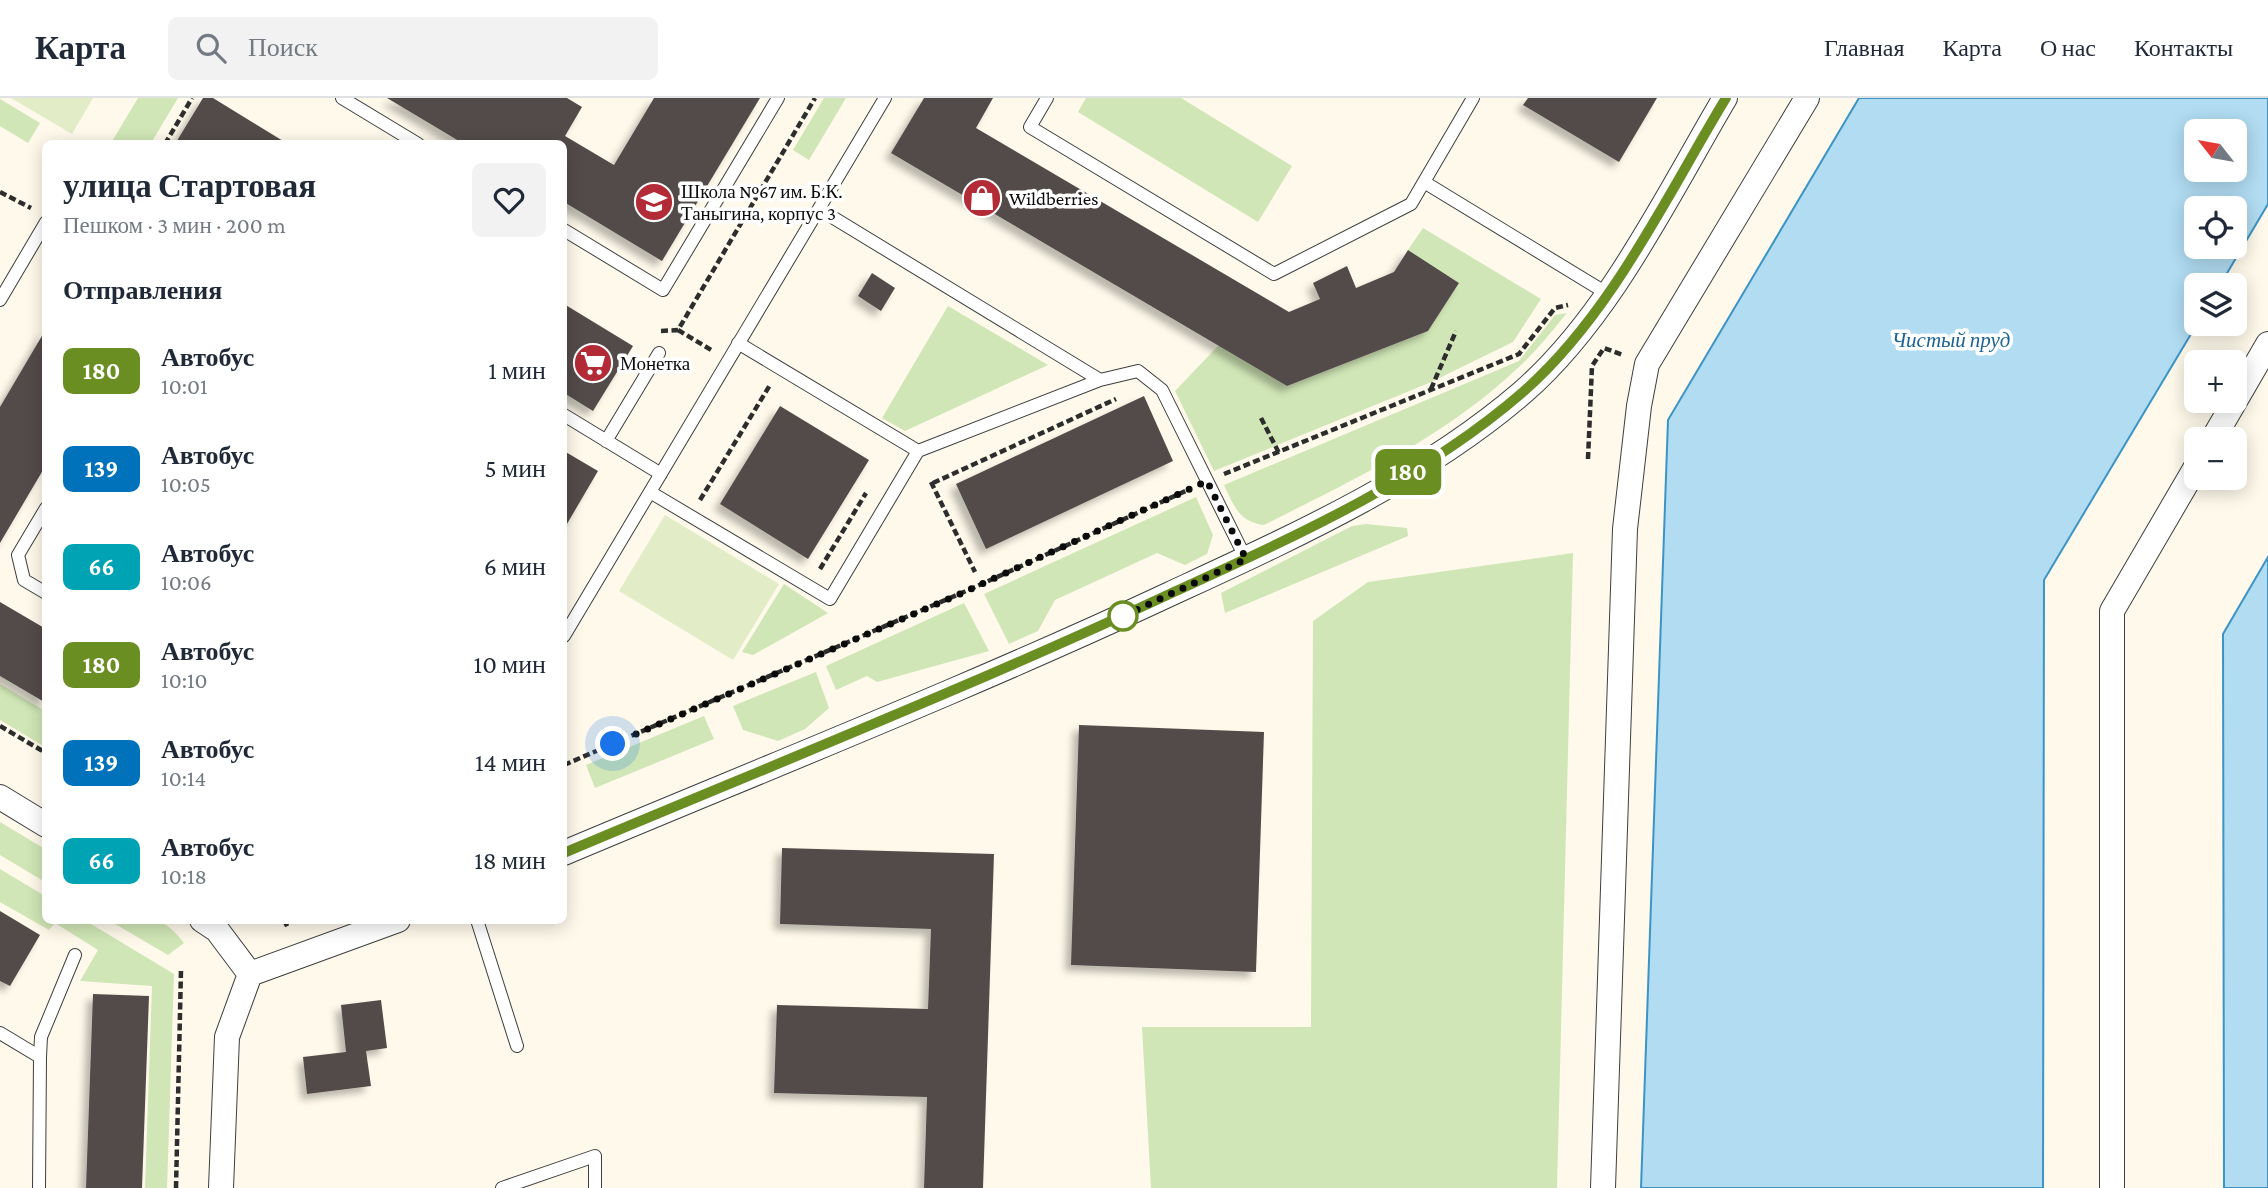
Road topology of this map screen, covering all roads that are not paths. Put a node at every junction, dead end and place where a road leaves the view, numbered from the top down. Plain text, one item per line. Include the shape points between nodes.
1 (342, 98) edge
2 (778, 98) edge
3 (885, 98) edge
4 (1047, 98) edge
5 (1474, 98) edge
6 (1726, 98) edge
7 (1807, 98) edge
8 (411, 140) edge
9 (1424, 182) junction
10 (819, 208) junction
11 (42, 229) edge
12 (567, 232) edge
13 (1598, 287) junction
14 (0, 300) edge
15 (738, 343) junction
16 (2268, 344) edge
17 (659, 353) dead end
18 (1100, 380) junction
19 (567, 417) edge
20 (2220, 427) edge
21 (606, 441) junction
22 (918, 451) junction
23 (661, 474) junction
24 (2184, 488) edge
25 (650, 492) junction
26 (42, 515) edge
27 (1246, 559) junction
28 (42, 591) edge
29 (567, 631) edge
30 (0, 797) edge
31 (42, 823) edge
32 (567, 852) edge
33 (208, 924) edge
34 (387, 924) edge
35 (478, 924) edge
36 (75, 955) dead end
37 (250, 974) junction
38 (0, 1033) edge
39 (517, 1046) dead end
40 (40, 1057) junction
41 (39, 1188) edge
42 (221, 1188) edge
43 (502, 1188) edge
44 (595, 1188) edge
45 (1604, 1188) edge
46 (2112, 1188) edge

1 - 8 lane
2 - 12 lane via 663,290
3 - 10 lane
4 - 9 lane via 1030,127 1273,274 1411,204
5 - 9 lane
6 - 13 street
7 - 45 street via 1647,364 1639,406 1625,529
9 - 13 lane
10 - 15 lane
10 - 18 lane
11 - 14 lane
13 - 27 street via 1573,340 1524,391 1447,450
15 - 22 lane
15 - 23 lane
16 - 20 street
17 - 21 lane
18 - 22 lane
18 - 27 lane via 1138,371 1163,390
19 - 21 lane
21 - 23 lane
22 - 25 lane via 830,598
23 - 25 lane
24 - 46 street via 2112,611
25 - 29 lane
26 - 28 lane via 18,555 24,580
27 - 32 street via 1011,666
30 - 31 street
33 - 37 street
34 - 37 street
35 - 39 lane
36 - 40 lane via 41,1037
37 - 42 street via 227,1037
38 - 40 lane
40 - 41 lane
43 - 44 lane via 595,1156

